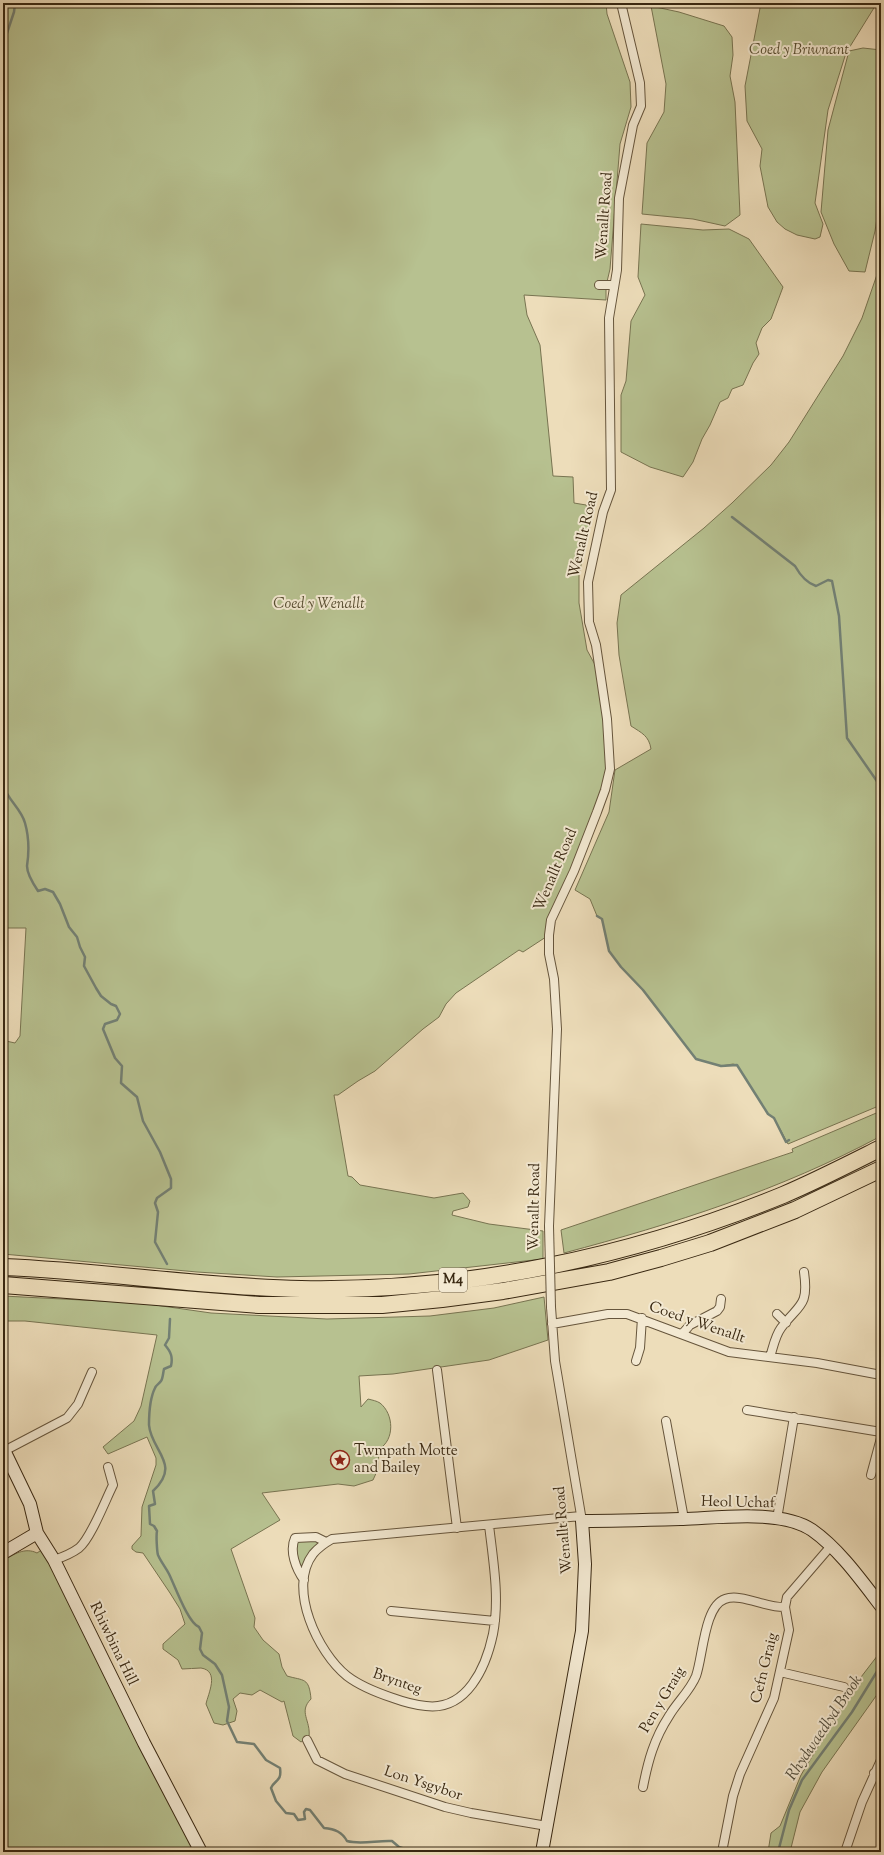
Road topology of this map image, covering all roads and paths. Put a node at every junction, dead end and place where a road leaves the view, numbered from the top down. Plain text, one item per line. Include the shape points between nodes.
1 (621, 3) edge
2 (599, 285) dead end
3 (614, 285) junction
4 (881, 1148) edge
5 (881, 1168) edge
6 (3, 1267) edge
7 (804, 1272) dead end
8 (3, 1285) edge
9 (721, 1299) dead end
10 (777, 1314) dead end
11 (642, 1318) junction
12 (786, 1323) junction
13 (552, 1324) junction
14 (682, 1334) junction
15 (770, 1357) junction
16 (636, 1361) dead end
17 (437, 1370) dead end
18 (92, 1372) dead end
19 (881, 1375) edge
20 (747, 1410) dead end
21 (794, 1418) junction
22 (666, 1421) dead end
23 (881, 1432) edge
24 (881, 1438) edge
25 (4, 1449) edge
26 (108, 1467) dead end
27 (871, 1475) dead end
28 (582, 1519) junction
29 (684, 1519) junction
30 (777, 1519) junction
31 (489, 1525) junction
32 (457, 1528) junction
33 (37, 1534) junction
34 (326, 1542) junction
35 (830, 1547) junction
36 (3, 1553) edge
37 (54, 1560) junction
38 (304, 1580) junction
39 (785, 1606) junction
40 (881, 1606) edge
41 (391, 1611) dead end
42 (495, 1621) junction
43 (780, 1672) junction
44 (844, 1687) dead end
45 (307, 1740) dead end
46 (881, 1760) edge
47 (877, 1776) edge
48 (643, 1787) dead end
49 (547, 1826) junction
50 (201, 1852) edge
51 (542, 1852) edge
52 (722, 1852) edge
53 (845, 1852) edge

1 - 3 street, Wenallt Road via 640,83 641,106 631,132 619,198 617,270
2 - 3 street
3 - 13 street, Wenallt Road, bridge via 609,318 611,490 603,512 588,582 589,622 596,645 607,719 610,768 597,812 551,920 549,934 557,1029 549,1226
4 - 6 highway, M4 via 784,1195 701,1226 567,1262 478,1278 401,1285 258,1288
5 - 8 highway, M4 via 795,1210 710,1243 609,1272 480,1294 382,1305 259,1305
7 - 12 street via 805,1296 802,1304
9 - 14 street via 717,1310 690,1325
10 - 12 street
11 - 13 street, Coed y Wenallt via 619,1313
11 - 14 street, Coed y Wenallt
11 - 16 street via 640,1348
12 - 15 street via 780,1328
13 - 28 street, Wenallt Road
14 - 15 street, Coed y Wenallt via 729,1352
15 - 19 street, Coed y Wenallt
17 - 32 street
18 - 25 street via 78,1404 67,1418
20 - 21 street
21 - 23 street
21 - 30 street
22 - 29 street
24 - 27 street
25 - 33 street, Rhiwbina Hill via 30,1504
26 - 37 street via 113,1485 90,1532 80,1547 66,1557
28 - 29 street, Heol Uchaf
28 - 31 street, Brynteg
28 - 49 street, Wenallt Road via 585,1564 582,1631
29 - 30 street, Heol Uchaf via 745,1516
30 - 35 street, Heol Uchaf via 812,1530
31 - 32 street, Brynteg
31 - 42 street, Brynteg via 496,1596
32 - 34 street, Brynteg via 332,1539
33 - 36 street
33 - 37 street, Rhiwbina Hill
34 - 38 street, Brynteg via 312,1555 305,1570
34 - 38 street, Brynteg via 316,1537 295,1538 292,1545 297,1570
35 - 39 street via 796,1585 787,1597
35 - 40 street, Heol Uchaf via 846,1562
37 - 50 street, Rhiwbina Hill via 133,1722
38 - 42 street, Brynteg via 303,1590 314,1635 335,1665 365,1687 383,1695 427,1707 447,1704 472,1687 488,1653
39 - 43 street, Cefn Graig via 789,1630
39 - 48 street, Pen y Graig via 778,1607 739,1598 726,1598 717,1603 709,1620 696,1676 654,1742
41 - 42 street
43 - 44 street
43 - 52 street, Cefn Graig via 774,1698 740,1774
45 - 49 street, Lon Ysgybor via 317,1760 345,1774 445,1807
46 - 47 street
47 - 53 street
49 - 51 street, Wenallt Road

